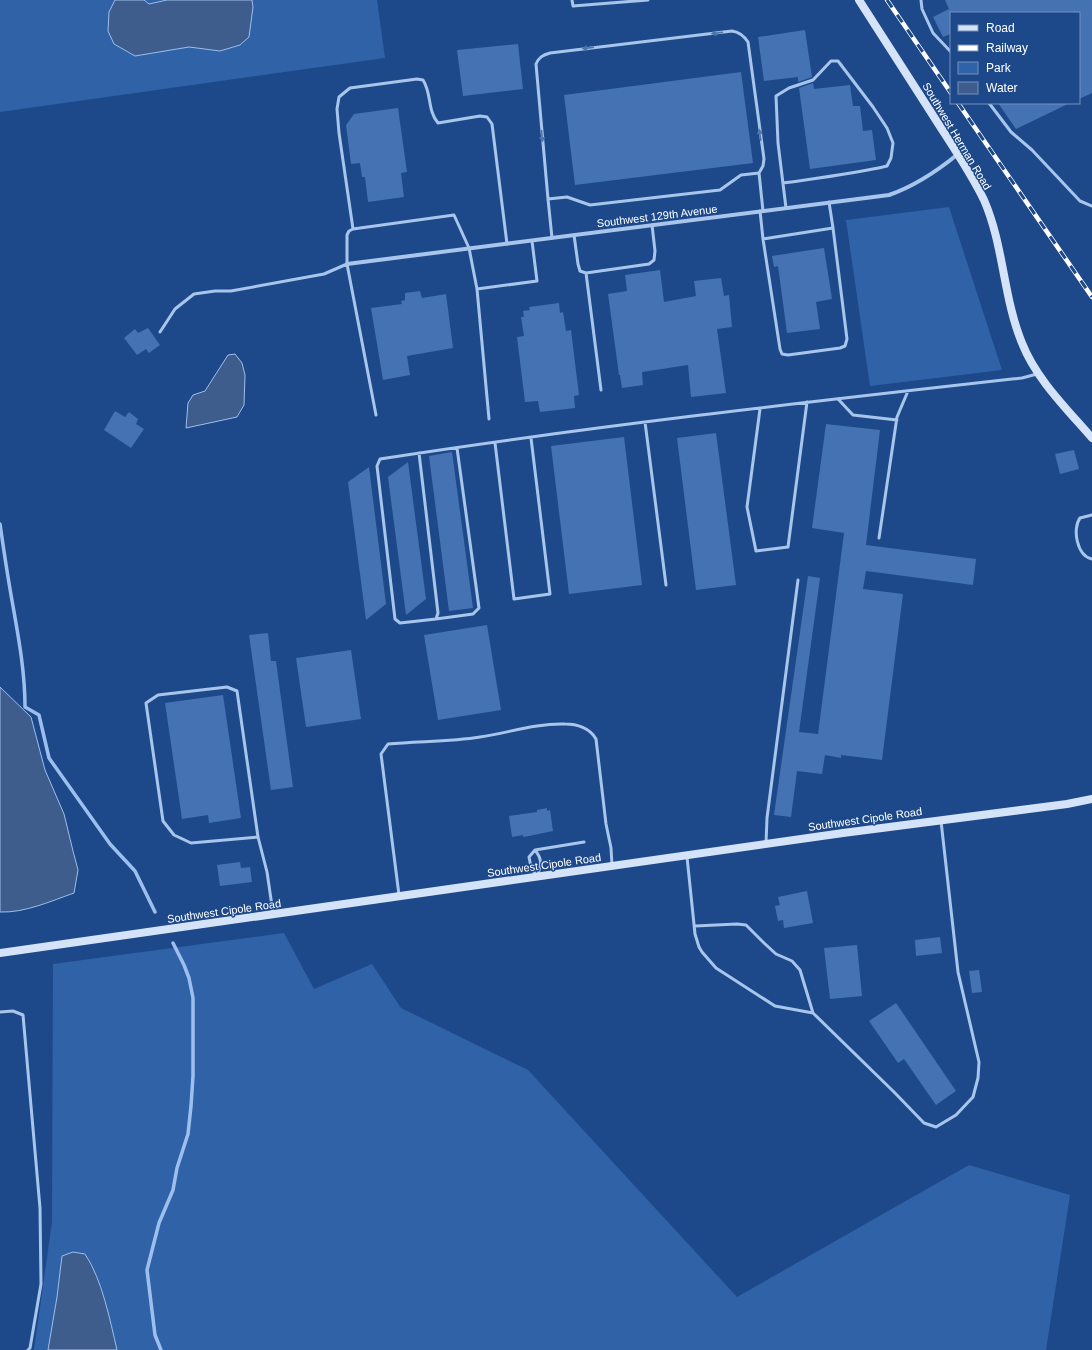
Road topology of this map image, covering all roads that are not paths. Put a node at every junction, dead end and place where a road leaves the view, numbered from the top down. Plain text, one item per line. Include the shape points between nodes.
1 (572, 0) edge
2 (648, 0) edge
3 (859, 0) edge
4 (921, 0) edge
5 (950, 51) edge
6 (990, 104) edge
7 (958, 154) junction
8 (759, 173) junction
9 (783, 183) junction
10 (548, 199) junction
11 (829, 202) junction
12 (1092, 206) edge
13 (786, 208) junction
14 (762, 211) junction
15 (652, 225) junction
16 (833, 228) junction
17 (353, 229) junction
18 (574, 235) junction
19 (552, 238) junction
20 (763, 239) junction
21 (532, 241) junction
22 (507, 244) junction
23 (469, 248) junction
24 (347, 264) junction
25 (586, 273) junction
26 (477, 289) junction
27 (160, 332) dead end
28 (1038, 373) junction
29 (601, 390) dead end
30 (908, 391) junction
31 (838, 399) junction
32 (807, 402) junction
33 (760, 409) junction
34 (376, 415) dead end
35 (489, 419) dead end
36 (897, 420) junction
37 (645, 422) junction
38 (531, 438) junction
39 (1092, 438) edge
40 (495, 443) junction
41 (457, 448) junction
42 (419, 453) junction
43 (1092, 515) edge
44 (879, 538) dead end
45 (1092, 559) edge
46 (798, 580) dead end
47 (666, 586) dead end
48 (436, 619) junction
49 (1092, 799) edge
50 (941, 820) junction
51 (258, 837) junction
52 (584, 842) dead end
53 (766, 844) junction
54 (535, 850) junction
55 (686, 856) junction
56 (612, 867) junction
57 (537, 877) junction
58 (400, 896) junction
59 (273, 915) junction
60 (695, 926) junction
61 (0, 953) edge
62 (0, 1012) edge
63 (813, 1014) junction
64 (28, 1350) edge

1 - 2 lane via 573,6
3 - 7 street, Southwest Herman Road
4 - 5 lane via 932,33
6 - 12 lane via 1011,132 1032,150 1080,201
7 - 11 street, Southwest 129th Avenue via 939,170 906,189 889,195
7 - 28 street, Southwest Herman Road via 991,219 998,239 1012,312 1028,356
8 - 10 lane via 741,175 720,190 590,205 567,197
8 -> 10 lane via 764,159 748,42 738,32 550,53 543,54 536,64
8 - 14 lane
9 - 9 lane via 776,96 789,88 813,80 831,61 838,61 886,128 893,143 892,158 887,166 870,170
9 - 13 lane
10 - 19 lane
11 - 13 street, Southwest 129th Avenue
11 - 16 lane
13 - 14 street, Southwest 129th Avenue
14 - 15 street, Southwest 129th Avenue
14 - 20 lane
15 - 18 street, Southwest 129th Avenue
15 - 25 lane via 655,251 654,260 649,264
16 - 20 lane
16 - 20 lane via 847,339 845,346 840,348 782,354
17 - 22 lane via 339,133 339,96 350,88 417,79 423,80 427,86 432,116 438,123 480,116 487,117 492,124
17 - 23 lane via 454,215
17 - 24 lane via 349,230 347,235
18 - 19 street, Southwest 129th Avenue
18 - 25 lane via 580,271
19 - 21 street, Southwest 129th Avenue
21 - 22 street, Southwest 129th Avenue
21 - 26 lane via 538,281
22 - 23 street, Southwest 129th Avenue
23 - 24 street, Southwest 129th Avenue
23 - 26 lane
24 - 27 lane via 324,274 231,292 194,294 175,309
24 - 34 lane
25 - 29 lane
26 - 35 lane
28 - 30 lane via 1022,378
28 - 39 street, Southwest Herman Road
30 - 31 lane
30 - 36 lane
31 - 32 lane
31 - 36 lane via 853,415
32 - 33 lane
32 - 33 lane via 788,547 756,551 747,507
33 - 37 lane
36 - 44 lane
37 - 38 lane
37 - 47 lane
38 - 40 lane
38 - 40 lane via 550,594 514,599
40 - 41 lane
41 - 42 lane
41 - 48 lane via 479,608 473,614
42 - 48 lane via 438,613
42 - 48 lane via 380,460 377,466 395,619 400,623
43 - 45 lane via 1080,518 1075,529 1080,549 1084,555
46 - 53 lane via 767,818
49 - 50 street, Southwest Cipole Road
50 - 53 street, Southwest Cipole Road
50 - 63 lane via 958,972 979,1062 973,1097 956,1115 936,1127 924,1124
51 - 51 lane via 237,691 227,687 173,694 158,696 146,703 163,821 174,835 191,843
51 - 59 lane via 267,872
52 - 54 lane
53 - 55 street, Southwest Cipole Road
54 - 57 lane via 540,856 541,865
54 - 57 lane via 529,857
55 - 56 street, Southwest Cipole Road
55 - 60 lane
56 - 57 street, Southwest Cipole Road
56 - 58 lane via 596,739 593,733 582,727 566,724 542,725 440,742 388,744 381,754
57 - 58 street, Southwest Cipole Road
58 - 59 street, Southwest Cipole Road
59 - 61 street, Southwest Cipole Road
60 - 63 lane via 699,947 716,968 775,1006
60 - 63 lane via 746,925 776,954 792,961 800,970
62 - 64 lane via 13,1011 22,1015 40,1208 41,1284

